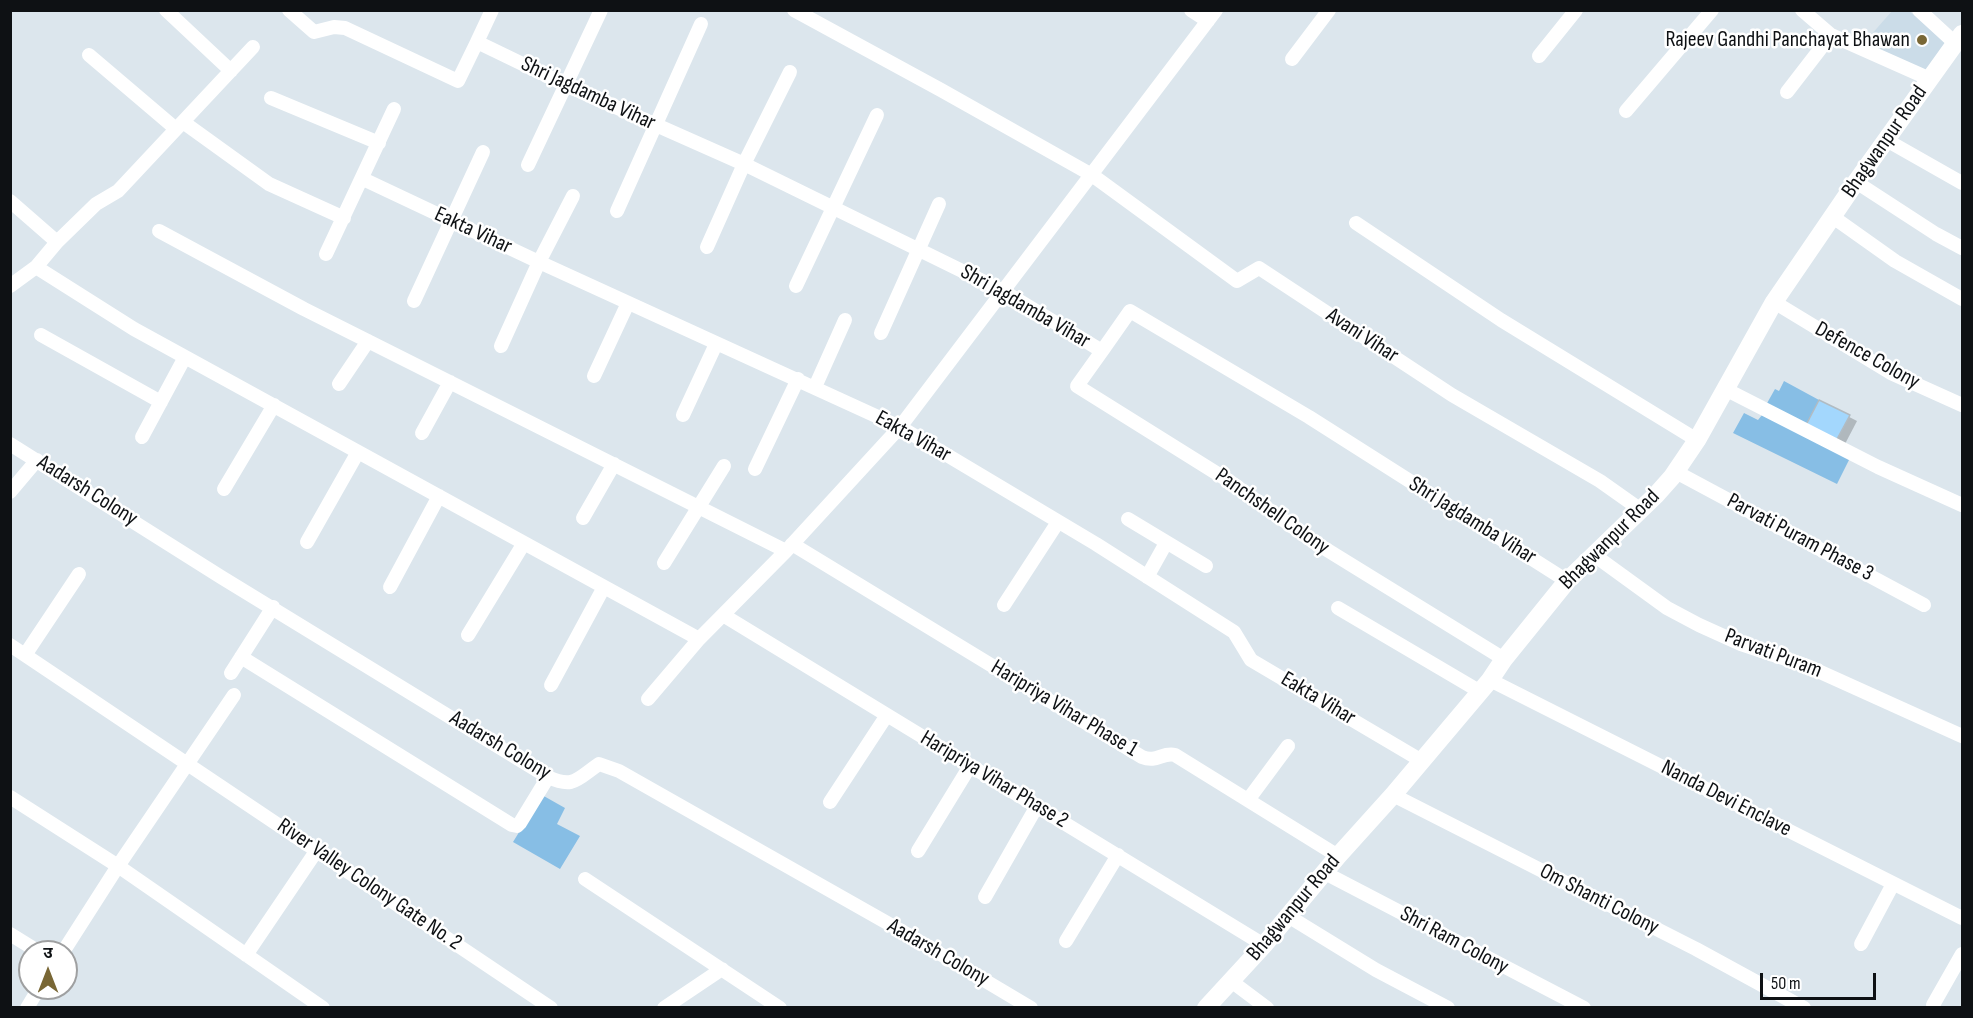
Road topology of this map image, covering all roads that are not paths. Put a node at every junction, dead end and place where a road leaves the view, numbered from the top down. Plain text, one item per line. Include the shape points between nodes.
1 (166, 10) edge
2 (289, 10) edge
3 (492, 10) edge
4 (794, 10) edge
5 (1191, 10) edge
6 (1329, 10) edge
7 (1712, 10) edge
8 (1803, 10) edge
9 (1919, 10) edge
10 (597, 12) edge
11 (1572, 12) edge
12 (1212, 16) edge
13 (701, 24) dead end
14 (1831, 35) junction
15 (1959, 39) edge
16 (477, 42) junction
17 (253, 47) dead end
18 (89, 55) dead end
19 (1539, 56) dead end
20 (1292, 59) dead end
21 (231, 71) junction
22 (790, 72) dead end
23 (1930, 79) junction
24 (566, 85) junction
25 (1787, 92) dead end
26 (271, 98) dead end
27 (394, 109) dead end
28 (1626, 111) dead end
29 (877, 115) dead end
30 (180, 125) junction
31 (656, 125) junction
32 (1888, 141) junction
33 (379, 143) junction
34 (483, 152) dead end
35 (744, 164) junction
36 (528, 165) dead end
37 (1092, 175) junction
38 (363, 179) junction
39 (1857, 182) junction
40 (1962, 183) edge
41 (573, 196) dead end
42 (10, 201) edge
43 (939, 204) dead end
44 (832, 208) junction
45 (617, 211) dead end
46 (1833, 217) junction
47 (344, 218) junction
48 (452, 221) junction
49 (1356, 223) dead end
50 (159, 231) dead end
51 (57, 242) junction
52 (707, 247) dead end
53 (1962, 248) edge
54 (919, 250) junction
55 (326, 254) dead end
56 (539, 262) junction
57 (36, 267) junction
58 (11, 285) edge
59 (796, 286) dead end
60 (1003, 291) junction
61 (1962, 299) edge
62 (414, 301) dead end
63 (1774, 302) junction
64 (628, 303) junction
65 (844, 320) dead end
66 (881, 333) dead end
67 (41, 335) dead end
68 (368, 341) junction
69 (716, 344) junction
70 (501, 346) dead end
71 (1102, 351) junction
72 (185, 357) junction
73 (594, 376) dead end
74 (798, 380) junction
75 (450, 382) junction
76 (339, 384) dead end
77 (814, 387) junction
78 (1725, 389) junction
79 (161, 402) junction
80 (274, 405) junction
81 (1962, 405) edge
82 (683, 415) dead end
83 (900, 428) junction
84 (422, 433) dead end
85 (142, 437) dead end
86 (1697, 440) junction
87 (10, 444) edge
88 (358, 452) junction
89 (37, 460) junction
90 (615, 465) junction
91 (724, 466) dead end
92 (755, 469) dead end
93 (1676, 472) junction
94 (224, 489) dead end
95 (10, 492) edge
96 (439, 496) junction
97 (1962, 505) edge
98 (699, 507) junction
99 (1641, 510) junction
100 (583, 518) dead end
101 (1128, 519) dead end
102 (1058, 522) junction
103 (307, 542) dead end
104 (524, 543) junction
105 (1166, 543) junction
106 (789, 548) junction
107 (1594, 555) junction
108 (664, 563) dead end
109 (1206, 566) dead end
110 (79, 574) dead end
111 (1147, 577) junction
112 (1567, 581) junction
113 (390, 587) dead end
114 (604, 587) junction
115 (1004, 605) dead end
116 (1924, 605) dead end
117 (273, 608) junction
118 (1338, 608) dead end
119 (723, 615) junction
120 (468, 634) dead end
121 (699, 639) junction
122 (10, 645) edge
123 (25, 655) junction
124 (241, 657) junction
125 (1504, 659) junction
126 (231, 673) dead end
127 (551, 685) dead end
128 (1484, 686) junction
129 (234, 695) dead end
130 (648, 699) dead end
131 (887, 715) junction
132 (1962, 736) edge
133 (1288, 746) dead end
134 (1422, 761) junction
135 (187, 765) junction
136 (970, 766) junction
137 (548, 777) junction
138 (1393, 795) junction
139 (10, 797) edge
140 (1248, 800) junction
141 (830, 802) dead end
142 (1037, 806) junction
143 (317, 850) junction
144 (918, 851) dead end
145 (1118, 855) junction
146 (1338, 856) junction
147 (118, 866) junction
148 (1325, 873) junction
149 (585, 879) dead end
150 (1893, 884) junction
151 (985, 897) dead end
152 (1288, 916) junction
153 (1962, 918) edge
154 (71, 940) edge
155 (1066, 941) dead end
156 (1861, 944) dead end
157 (1264, 945) junction
158 (1962, 954) edge
159 (246, 955) junction
160 (722, 969) junction
161 (1231, 981) junction
162 (1933, 1005) dead end
163 (323, 1008) edge
164 (551, 1008) edge
165 (664, 1008) edge
166 (780, 1008) edge
167 (1032, 1008) edge
168 (1206, 1008) edge
169 (1267, 1008) edge
170 (1448, 1008) edge
171 (1584, 1008) edge
172 (1804, 1008) edge

1 - 21 street
2 - 16 street via 314,32 345,28 458,81
3 - 16 street
4 - 37 street
5 - 12 street
6 - 20 street
7 - 28 street
8 - 14 street
9 - 15 street
10 - 24 street
11 - 19 street
12 - 37 street
13 - 31 street
14 - 23 street
14 - 25 street
15 - 23 street, Bhagwanpur Road
16 - 24 street, Shri Jagdamba Vihar
17 - 21 street
18 - 30 street
21 - 30 street
22 - 35 street
23 - 32 street, Bhagwanpur Road
24 - 31 street, Shri Jagdamba Vihar
24 - 36 street
26 - 33 street
27 - 33 street
29 - 44 street
30 - 47 street via 269,184
30 - 51 street via 118,192 96,204
31 - 35 street, Shri Jagdamba Vihar
31 - 45 street
32 - 39 street, Bhagwanpur Road
32 - 40 street
33 - 38 street
34 - 48 street
35 - 44 street, Shri Jagdamba Vihar
35 - 52 street
37 - 60 street
37 - 99 street, Avani Vihar via 1237,281 1259,268 1452,395 1600,481
38 - 47 street
38 - 48 street, Eakta Vihar
39 - 46 street, Bhagwanpur Road
39 - 53 street
41 - 56 street
42 - 51 street
43 - 54 street
44 - 54 street, Shri Jagdamba Vihar
44 - 59 street
46 - 61 street via 1895,261
46 - 63 street, Bhagwanpur Road
47 - 55 street
48 - 56 street, Eakta Vihar
48 - 62 street
49 - 86 street via 1501,320
50 - 68 street, Haripriya Vihar Phase 1
51 - 57 street
54 - 60 street, Shri Jagdamba Vihar
54 - 66 street
56 - 64 street, Eakta Vihar
56 - 70 street
57 - 58 street
57 - 72 street
60 - 71 street, Shri Jagdamba Vihar
60 - 83 street
63 - 78 street, Bhagwanpur Road
63 - 81 street, Defence Colony via 1892,373
64 - 69 street, Eakta Vihar
64 - 73 street
65 - 77 street
67 - 79 street
68 - 75 street, Haripriya Vihar Phase 1
68 - 76 street
69 - 74 street, Eakta Vihar
69 - 82 street
71 - 112 street, Shri Jagdamba Vihar via 1130,311 1308,417
71 - 125 street, Panchshell Colony via 1077,386 1229,481 1311,540
72 - 79 street
72 - 80 street
74 - 77 street, Eakta Vihar
74 - 92 street
75 - 84 street
75 - 90 street, Haripriya Vihar Phase 1
77 - 83 street, Eakta Vihar
78 - 86 street, Bhagwanpur Road
78 - 97 street
79 - 85 street
80 - 88 street
80 - 94 street
83 - 102 street, Eakta Vihar
83 - 106 street
86 - 93 street, Bhagwanpur Road
87 - 89 street, Aadarsh Colony
88 - 96 street
88 - 103 street
89 - 95 street
89 - 117 street, Aadarsh Colony
90 - 98 street, Haripriya Vihar Phase 1
90 - 100 street
91 - 98 street
93 - 99 street, Bhagwanpur Road
93 - 116 street, Parvati Puram Phase 3
96 - 104 street
96 - 113 street
98 - 106 street, Haripriya Vihar Phase 1
98 - 108 street
99 - 107 street, Bhagwanpur Road
101 - 105 street
102 - 111 street, Eakta Vihar
102 - 115 street
104 - 114 street
104 - 120 street
105 - 109 street
105 - 111 street
106 - 119 street
106 - 140 street, Haripriya Vihar Phase 1 via 1142,757 1153,760 1175,755
107 - 112 street, Bhagwanpur Road
107 - 132 street, Parvati Puram via 1666,608 1700,625 1741,644 1808,666
110 - 123 street
111 - 134 street, Eakta Vihar via 1234,632 1251,660
112 - 125 street, Bhagwanpur Road
114 - 121 street
114 - 127 street
117 - 124 street
117 - 137 street, Aadarsh Colony
118 - 128 street, Nanda Devi Enclave
119 - 121 street
119 - 131 street, Haripriya Vihar Phase 2
121 - 130 street
122 - 123 street, River Valley Colony Gate No. 2
123 - 135 street, River Valley Colony Gate No. 2
124 - 126 street
124 - 137 street via 512,825 520,823
125 - 128 street, Bhagwanpur Road
128 - 134 street, Bhagwanpur Road
128 - 150 street, Nanda Devi Enclave
129 - 135 street
131 - 136 street, Haripriya Vihar Phase 2
131 - 141 street
133 - 140 street
134 - 138 street, Bhagwanpur Road
135 - 143 street, River Valley Colony Gate No. 2
135 - 147 street
136 - 142 street, Haripriya Vihar Phase 2
136 - 144 street
137 - 167 street, Aadarsh Colony via 570,784 598,764 619,771
138 - 146 street, Bhagwanpur Road
138 - 172 street, Om Shanti Colony
139 - 147 street
140 - 146 street, Haripriya Vihar Phase 1
142 - 145 street, Haripriya Vihar Phase 2
142 - 151 street
143 - 159 street
143 - 164 street, River Valley Colony Gate No. 2
145 - 155 street
145 - 157 street, Haripriya Vihar Phase 2
146 - 148 street, Bhagwanpur Road
147 - 154 street
147 - 159 street
148 - 152 street, Bhagwanpur Road
148 - 171 street, Shri Ram Colony
149 - 160 street
150 - 153 street, Nanda Devi Enclave
150 - 156 street
152 - 157 street, Bhagwanpur Road
152 - 170 street
157 - 161 street, Bhagwanpur Road
158 - 162 street
159 - 163 street
160 - 165 street
160 - 166 street
161 - 168 street, Bhagwanpur Road
161 - 169 street

